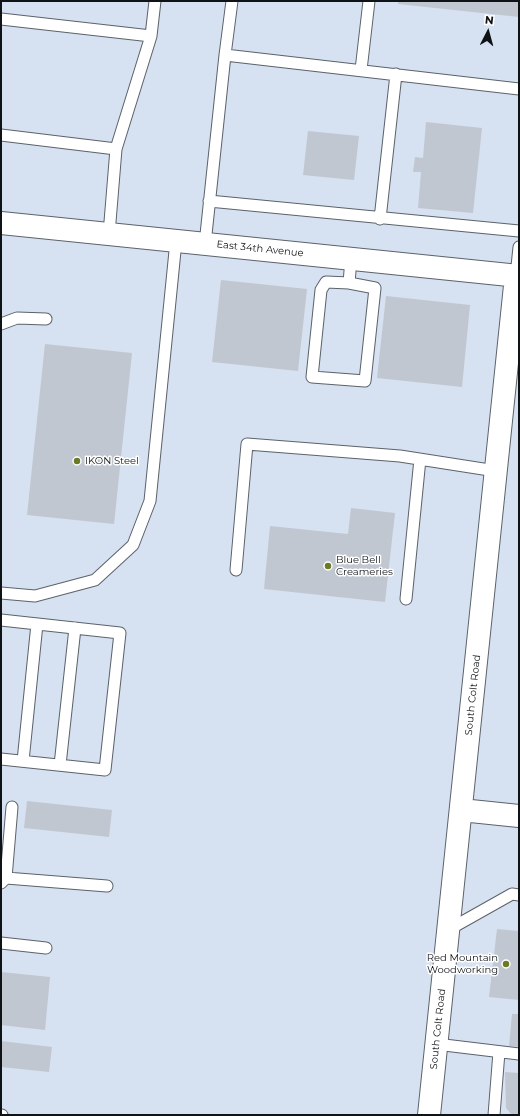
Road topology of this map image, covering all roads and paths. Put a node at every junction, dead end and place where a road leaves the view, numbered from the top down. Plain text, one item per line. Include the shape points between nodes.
1 (155, 1) edge
2 (232, 1) edge
3 (369, 1) edge
4 (1, 19) edge
5 (151, 36) junction
6 (225, 55) junction
7 (361, 70) junction
8 (396, 74) junction
9 (519, 89) edge
10 (1, 135) edge
11 (116, 149) junction
12 (209, 201) junction
13 (380, 219) junction
14 (1, 223) edge
15 (519, 231) edge
16 (109, 234) junction
17 (176, 241) junction
18 (204, 244) junction
19 (519, 247) edge
20 (351, 259) junction
21 (518, 276) edge
22 (349, 283) junction
23 (46, 319) dead end
24 (1, 324) edge
25 (420, 459) junction
26 (496, 471) junction
27 (236, 570) dead end
28 (1, 593) edge
29 (406, 599) dead end
30 (1, 620) edge
31 (37, 624) junction
32 (75, 628) junction
33 (1, 759) edge
34 (23, 761) junction
35 (60, 765) junction
36 (12, 807) dead end
37 (461, 810) junction
38 (519, 816) edge
39 (3, 881) edge
40 (107, 886) dead end
41 (519, 895) edge
42 (448, 930) junction
43 (1, 943) edge
44 (46, 948) dead end
45 (436, 1044) junction
46 (499, 1052) junction
47 (519, 1054) edge
48 (429, 1115) edge
49 (494, 1115) edge

1 - 5 lane
2 - 6 lane
3 - 7 lane
4 - 5 lane
5 - 11 lane
6 - 7 lane
6 - 12 lane
7 - 8 lane
8 - 9 lane
8 - 13 lane
10 - 11 lane
11 - 16 lane
12 - 13 lane
12 - 18 lane
13 - 15 lane
14 - 16 street, East 34th Avenue
16 - 17 street, East 34th Avenue
17 - 18 street, East 34th Avenue
17 - 28 lane via 150,501 133,545 95,580 35,596
18 - 20 street, East 34th Avenue
19 - 21 lane
20 - 21 street, East 34th Avenue
20 - 22 lane
21 - 26 street, South Colt Road
22 - 22 lane via 375,288 366,381 312,377 321,290 326,282
23 - 24 lane via 17,318
25 - 26 lane
25 - 27 lane via 247,444
25 - 29 lane
26 - 37 street, South Colt Road
30 - 31 lane
31 - 32 lane
31 - 34 lane
32 - 35 lane
32 - 35 lane via 120,633 105,770
33 - 34 lane
34 - 35 lane
36 - 39 lane
37 - 38 street
37 - 42 street, South Colt Road
39 - 40 lane
41 - 42 lane via 512,894
42 - 45 street, South Colt Road
43 - 44 lane
45 - 46 lane
45 - 48 street, South Colt Road
46 - 47 lane
46 - 49 lane

